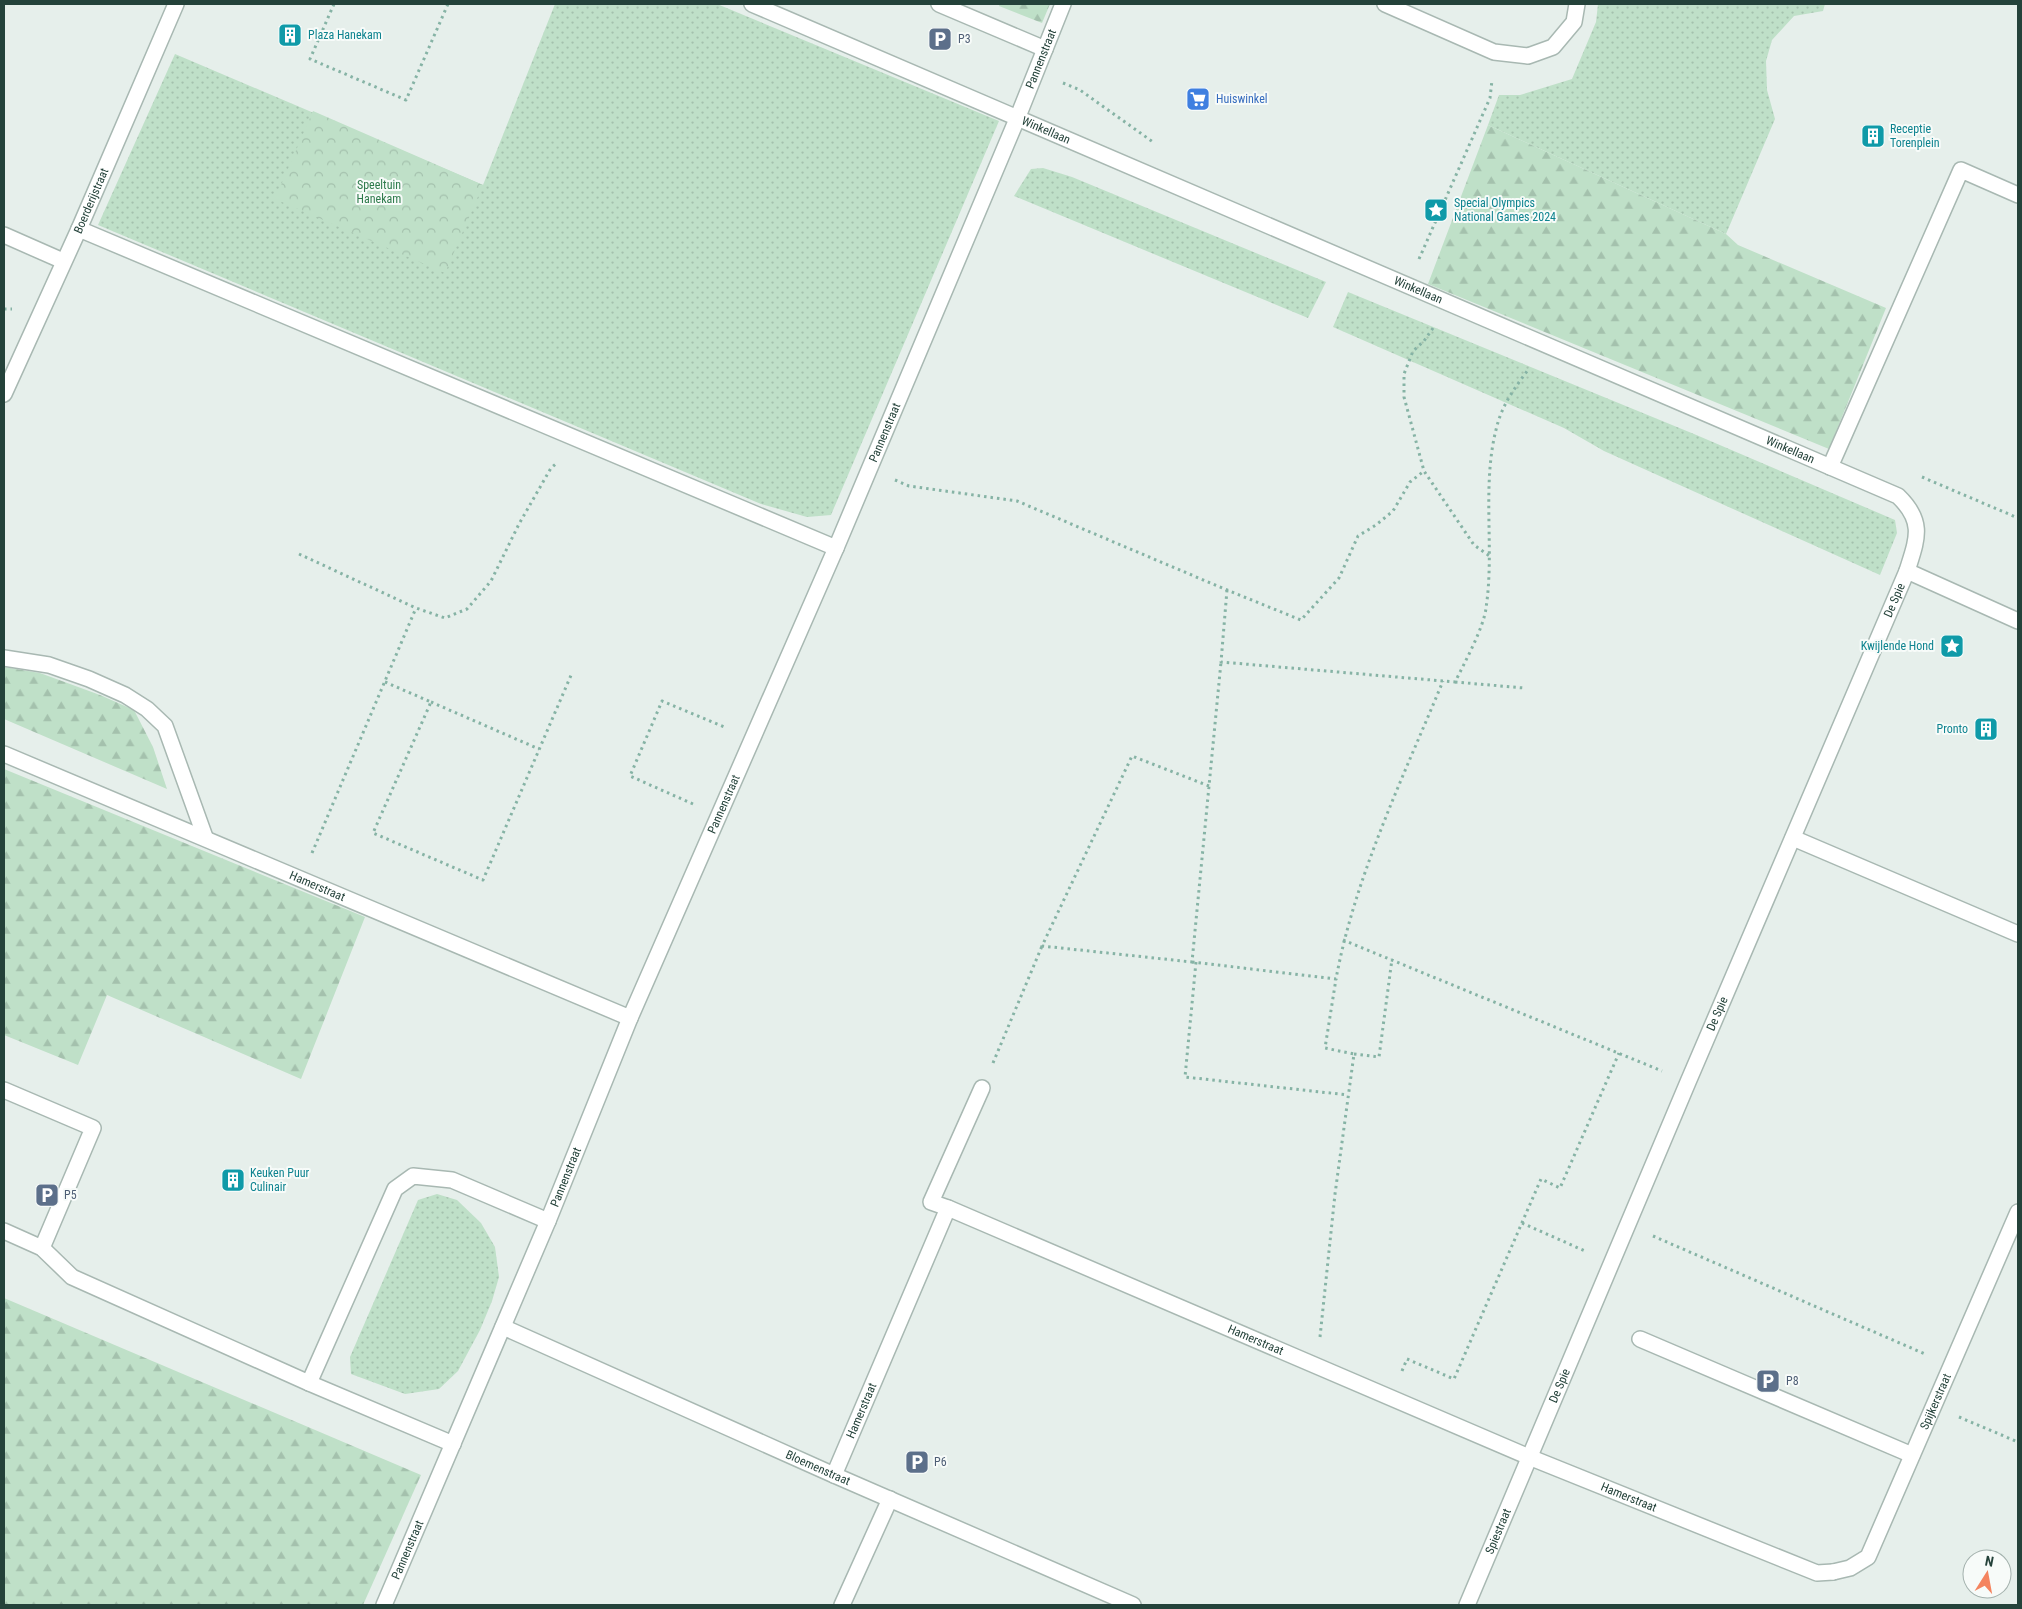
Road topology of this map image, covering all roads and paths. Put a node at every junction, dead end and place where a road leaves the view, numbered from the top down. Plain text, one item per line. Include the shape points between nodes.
1 (176, 4) edge
2 (334, 4) edge
3 (448, 4) edge
4 (752, 4) edge
5 (939, 4) edge
6 (1063, 4) edge
7 (1385, 4) edge
8 (1577, 4) edge
9 (1045, 49) junction
10 (1494, 52) junction
11 (1017, 119) junction
12 (2018, 195) edge
13 (78, 229) junction
14 (4, 235) edge
15 (1419, 258) dead end
16 (63, 261) junction
17 (1446, 303) junction
18 (1543, 345) junction
19 (4, 394) edge
20 (581, 442) junction
21 (1830, 467) junction
22 (868, 470) junction
23 (1424, 471) junction
24 (836, 548) junction
25 (299, 554) dead end
26 (1491, 557) junction
27 (1907, 571) junction
28 (1226, 590) junction
29 (416, 608) junction
30 (2018, 621) edge
31 (4, 658) edge
32 (1221, 662) junction
33 (572, 673) dead end
34 (1443, 681) junction
35 (385, 682) junction
36 (1455, 682) junction
37 (1524, 688) dead end
38 (430, 702) junction
39 (752, 739) junction
40 (539, 749) junction
41 (4, 754) edge
42 (1209, 786) junction
43 (719, 815) junction
44 (205, 837) junction
45 (1793, 838) junction
46 (301, 878) junction
47 (2018, 934) edge
48 (1343, 940) junction
49 (1042, 946) junction
50 (1392, 959) junction
51 (1194, 962) junction
52 (1336, 980) junction
53 (630, 1018) junction
54 (1619, 1053) junction
55 (1354, 1054) junction
56 (1688, 1082) junction
57 (982, 1088) joint
58 (4, 1090) edge
59 (1348, 1095) junction
60 (948, 1208) junction
61 (2018, 1212) edge
62 (548, 1221) junction
63 (1522, 1223) junction
64 (1627, 1225) junction
65 (4, 1231) edge
66 (42, 1248) junction
67 (1611, 1263) junction
68 (503, 1327) junction
69 (1640, 1339) dead end
70 (1318, 1365) junction
71 (1951, 1365) junction
72 (309, 1383) junction
73 (1391, 1397) junction
74 (1933, 1406) junction
75 (2018, 1442) edge
76 (453, 1444) junction
77 (1912, 1455) junction
78 (1530, 1457) junction
79 (834, 1475) junction
80 (890, 1499) junction
81 (1833, 1572) joint
82 (384, 1605) edge
83 (842, 1605) edge
84 (1133, 1605) edge
85 (1467, 1605) edge

1 - 13 street, Boerderijstraat
2 - 3 path via 310,59 406,100
4 - 11 street, Winkellaan
5 - 9 street
6 - 9 street, Pannenstraat
7 - 10 street
8 - 10 street via 1574,22 1553,47 1528,56
9 - 11 street, Pannenstraat
10 - 15 path via 1490,98
11 - 17 street, Winkellaan
11 - 22 street, Pannenstraat
12 - 21 street via 1960,170
13 - 16 street, Boerderijstraat
13 - 20 street
14 - 16 street
16 - 19 street, Boerderijstraat
17 - 18 street, Winkellaan
17 - 23 path via 1424,341 1413,351 1404,374 1404,397
18 - 21 street, Winkellaan
18 - 26 path via 1514,389 1497,425 1490,469
20 - 24 street
20 - 29 path via 551,468 491,581 467,609 445,618
21 - 27 street, Winkellaan via 1898,496 1909,507 1916,523 1917,540
22 - 24 street, Pannenstraat
22 - 28 path via 909,486 1018,500
23 - 26 path via 1474,544
23 - 28 path via 1410,482 1393,511 1358,536 1339,578 1301,620
24 - 39 street, Pannenstraat
25 - 29 path
26 - 36 path via 1486,611
27 - 30 street
27 - 45 street, De Spie
28 - 32 path
29 - 35 path
31 - 44 street via 50,665 125,695 148,708 166,726
32 - 34 path
32 - 42 path
33 - 40 path
34 - 36 path
34 - 48 path via 1378,837
35 - 38 path
35 - 46 path
36 - 37 path
38 - 40 path
38 - 40 path via 373,833 483,880
39 - 43 street, Pannenstraat
39 - 43 path via 662,700 630,776
41 - 44 street, Hamerstraat
42 - 49 path via 1132,756
42 - 51 path
43 - 53 street, Pannenstraat
44 - 46 street, Hamerstraat
45 - 47 street
45 - 56 street, De Spie
46 - 53 street, Hamerstraat
48 - 50 path
48 - 52 path
49 - 51 path
49 - 57 path
50 - 54 path
50 - 55 path via 1378,1057
51 - 52 path
51 - 59 path via 1185,1077
52 - 55 path via 1325,1048
53 - 62 street, Pannenstraat
54 - 56 path
54 - 63 path via 1560,1188 1541,1179
55 - 59 path
56 - 64 street, De Spie
57 - 60 street via 931,1202
58 - 66 street via 93,1128
59 - 70 path
60 - 70 street, Hamerstraat
60 - 79 street, Hamerstraat
61 - 71 street, Spijkerstraat
62 - 68 street, Pannenstraat
62 - 72 street via 452,1180 413,1176 395,1189
63 - 67 path
63 - 73 path via 1454,1379 1407,1359
64 - 67 street, De Spie
64 - 71 path
65 - 66 street
66 - 72 street via 72,1277
67 - 78 street, De Spie
68 - 76 street, Pannenstraat
68 - 79 street, Bloemenstraat
69 - 77 street
70 - 73 street, Hamerstraat
71 - 74 street, Spijkerstraat
72 - 76 street
73 - 78 street, Hamerstraat
74 - 75 path
74 - 77 street, Spijkerstraat
76 - 82 street, Pannenstraat
77 - 81 street, Spijkerstraat via 1868,1557 1850,1568
78 - 81 street, Hamerstraat via 1817,1573
78 - 85 street, Spiestraat
79 - 80 street, Bloemenstraat
80 - 83 street
80 - 84 street, Bloemenstraat

